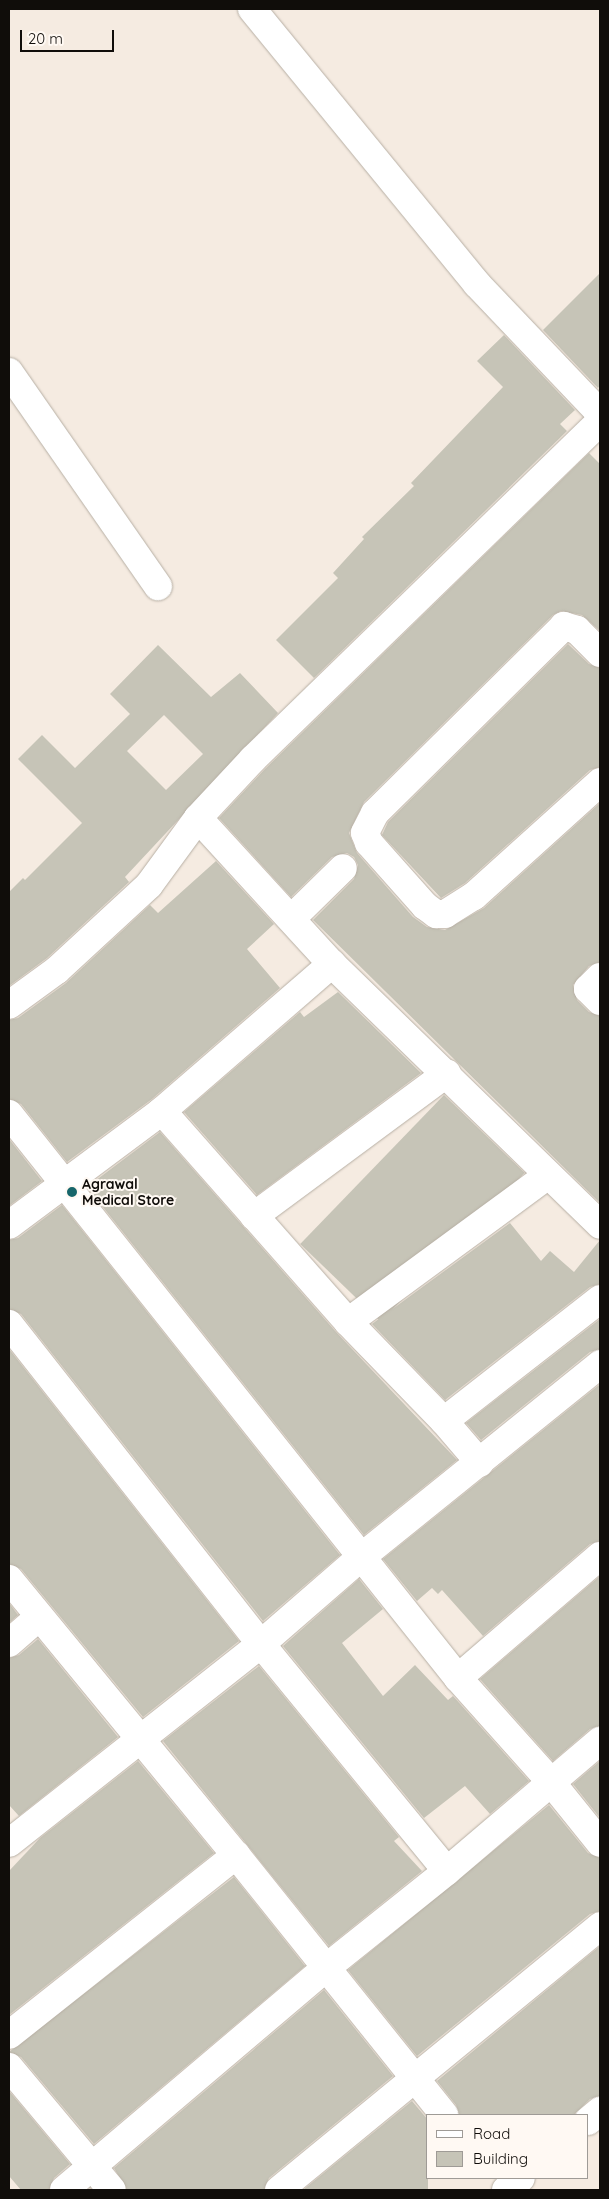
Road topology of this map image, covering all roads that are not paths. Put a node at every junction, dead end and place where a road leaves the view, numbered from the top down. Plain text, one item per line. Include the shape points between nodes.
1 (252, 9) edge
2 (9, 372) edge
3 (600, 413) edge
4 (600, 421) edge
5 (158, 586) dead end
6 (600, 653) edge
7 (600, 782) edge
8 (198, 818) junction
9 (343, 868) dead end
10 (292, 918) junction
11 (332, 964) junction
12 (600, 977) edge
13 (600, 1001) edge
14 (9, 1005) edge
15 (447, 1073) junction
16 (162, 1111) junction
17 (9, 1114) edge
18 (547, 1176) junction
19 (65, 1184) junction
20 (254, 1216) junction
21 (9, 1225) edge
22 (600, 1226) edge
23 (600, 1299) edge
24 (348, 1322) junction
25 (9, 1324) edge
26 (600, 1364) edge
27 (444, 1421) junction
28 (480, 1464) junction
29 (600, 1556) edge
30 (360, 1558) junction
31 (9, 1579) edge
32 (39, 1617) junction
33 (9, 1643) edge
34 (261, 1644) junction
35 (458, 1678) junction
36 (139, 1738) junction
37 (600, 1741) edge
38 (551, 1782) junction
39 (600, 1843) edge
40 (9, 1844) edge
41 (236, 1855) junction
42 (447, 1871) junction
43 (600, 1926) edge
44 (326, 1968) junction
45 (9, 2035) edge
46 (9, 2067) edge
47 (414, 2078) junction
48 (600, 2111) edge
49 (443, 2114) edge
50 (589, 2120) edge
51 (91, 2166) junction
52 (495, 2179) edge
53 (520, 2179) edge
54 (64, 2190) edge
55 (112, 2190) edge
56 (279, 2190) edge
57 (505, 2190) edge

1 - 3 street via 477,284
2 - 5 street
4 - 8 street via 253,759
6 - 7 street via 578,630 564,626 375,813 365,833 368,843 425,906 436,914 445,914 474,896
8 - 10 street
8 - 14 street via 149,885 57,970
9 - 10 street
10 - 11 street
11 - 15 street
11 - 16 street
12 - 13 street via 588,989
15 - 18 street
15 - 20 street
16 - 19 street
16 - 20 street
17 - 19 street
18 - 22 street
18 - 24 street
19 - 21 street
19 - 30 street
20 - 24 street
23 - 27 street
24 - 27 street
25 - 34 street
26 - 28 street
27 - 28 street
28 - 30 street
29 - 35 street
30 - 34 street
30 - 35 street
31 - 32 street
32 - 33 street
32 - 36 street
34 - 36 street
34 - 42 street
35 - 38 street
36 - 40 street
36 - 41 street
37 - 38 street
38 - 39 street
38 - 42 street
41 - 44 street
41 - 45 street
42 - 44 street
43 - 47 street
44 - 47 street
44 - 51 street
46 - 51 street
47 - 49 street
47 - 56 street
48 - 50 street
51 - 54 street
51 - 55 street
52 - 57 street
53 - 57 street

